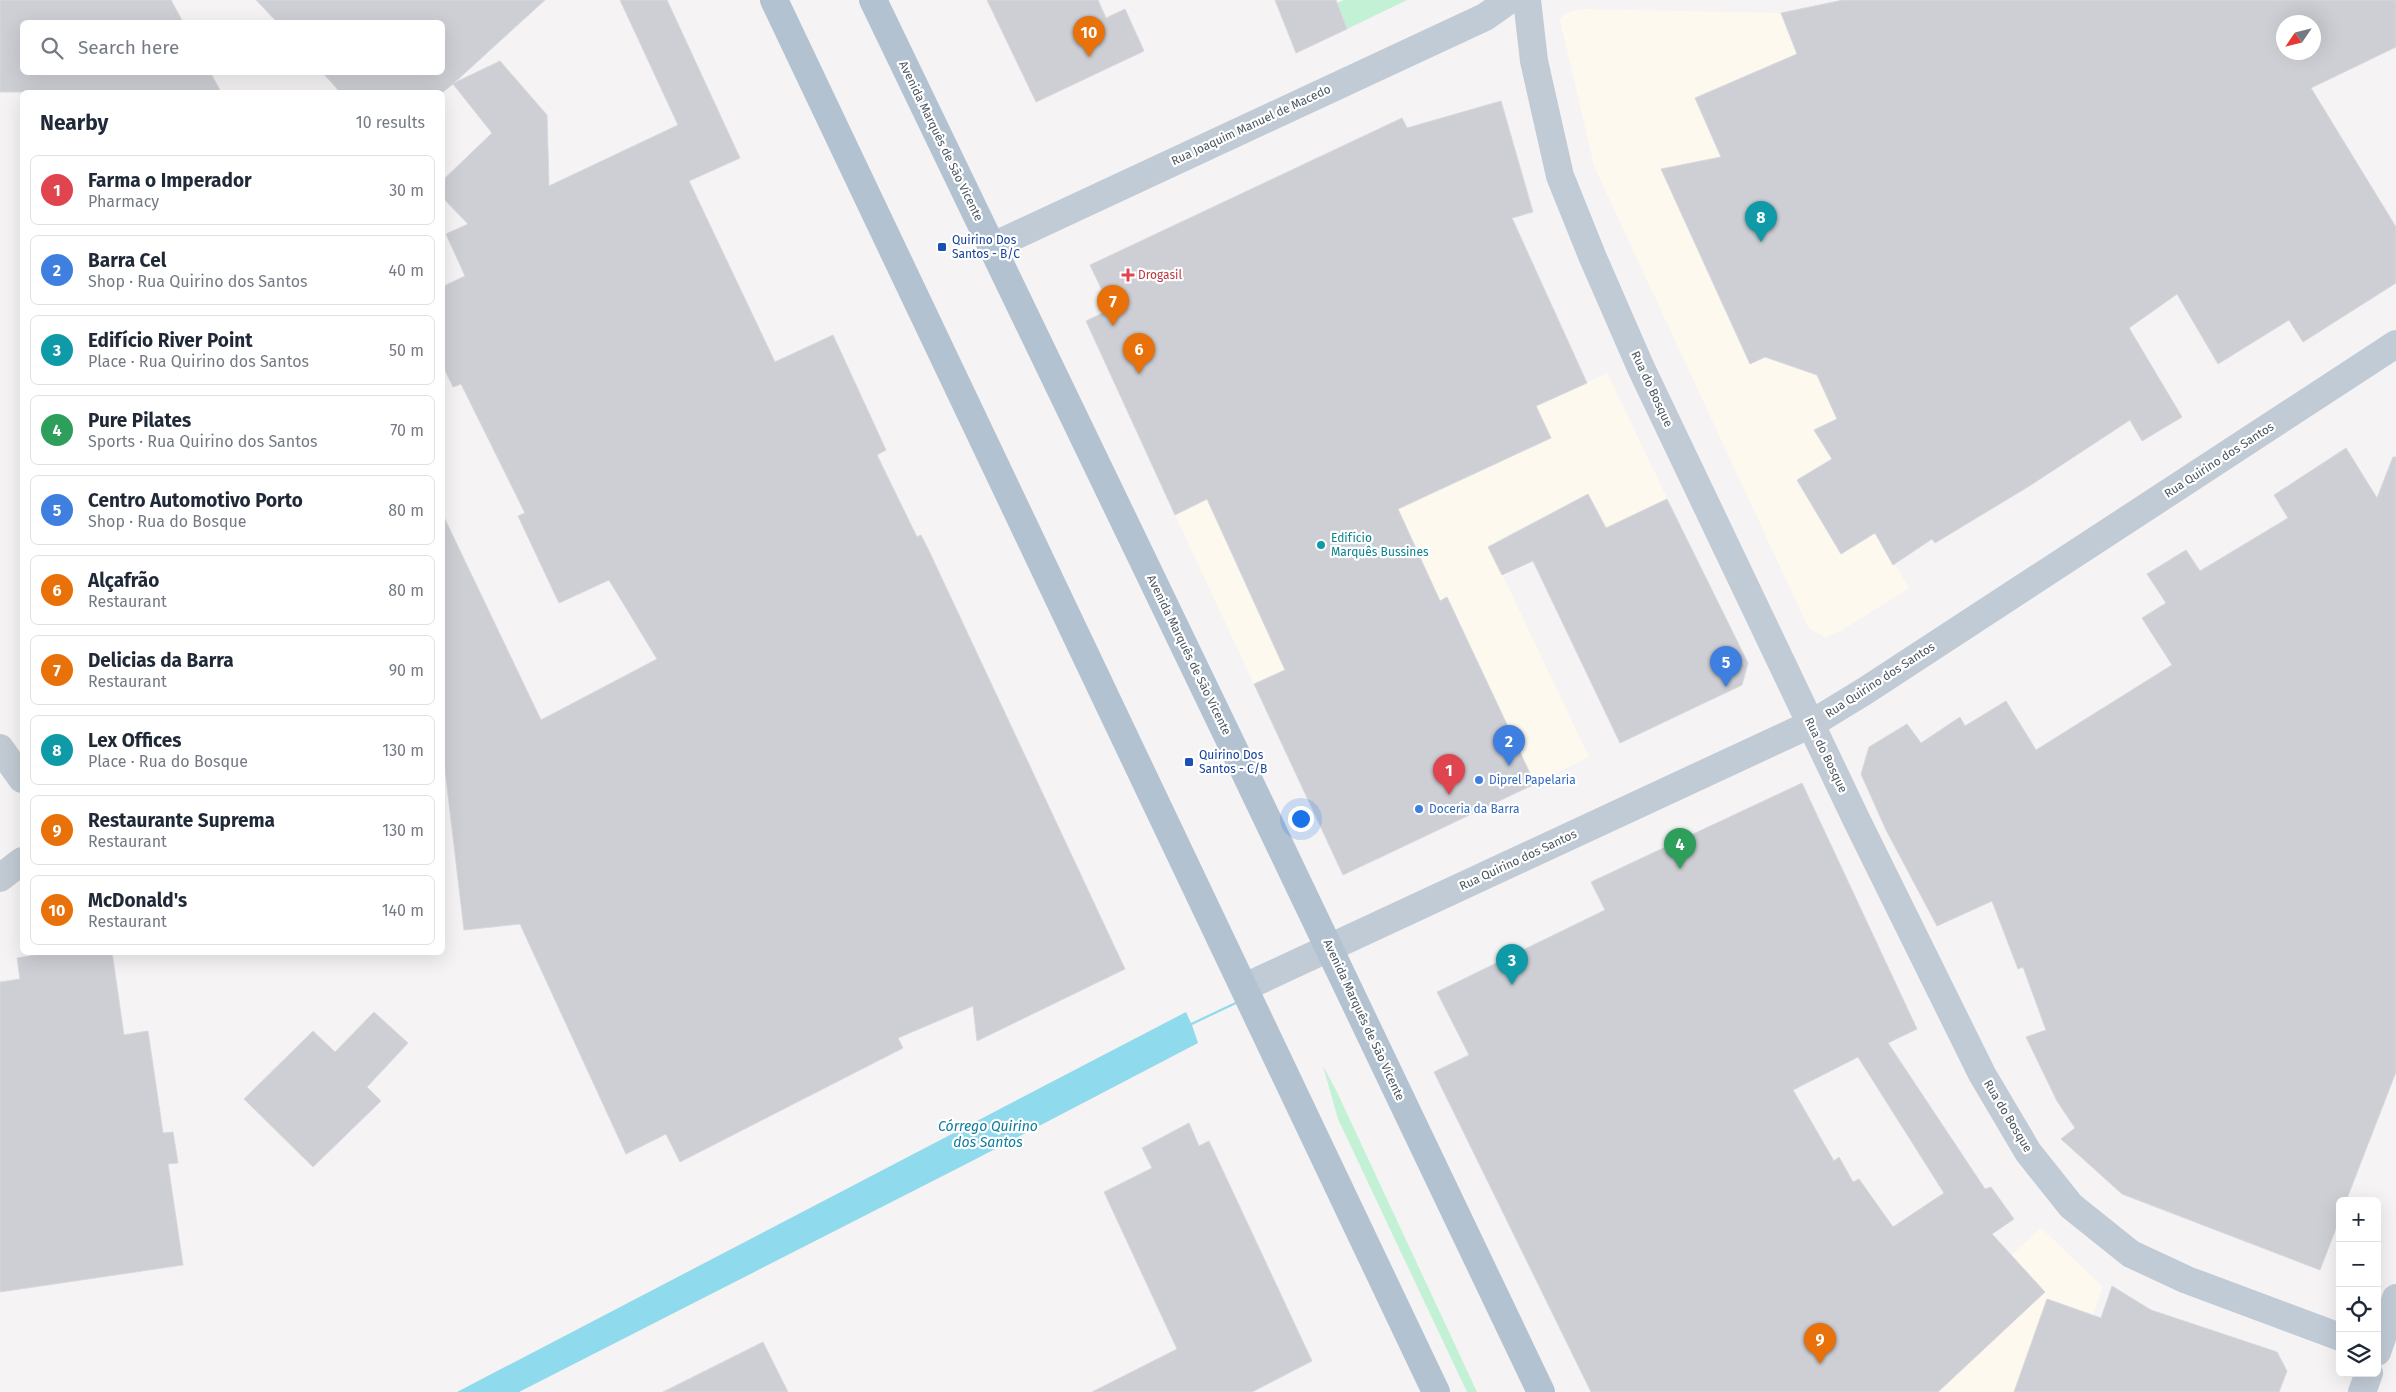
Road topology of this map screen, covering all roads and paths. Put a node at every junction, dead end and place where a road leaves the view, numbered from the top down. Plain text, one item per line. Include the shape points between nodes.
1 (774, 0) edge
2 (872, 0) edge
3 (1509, 0) edge
4 (1526, 0) edge
5 (992, 247) junction
6 (2396, 344) edge
7 (1811, 724) junction
8 (0, 748) edge
9 (20, 776) edge
10 (20, 863) edge
11 (0, 878) edge
12 (1330, 948) junction
13 (1245, 987) junction
14 (2396, 1298) edge
15 (2336, 1336) edge
16 (2381, 1341) edge
17 (2381, 1353) edge
18 (2396, 1359) edge
19 (2368, 1377) edge
20 (1436, 1392) edge
21 (1541, 1392) edge
22 (2362, 1392) edge

1 - 13 main road
2 - 5 main road, Avenida Marquês de São Vicente
3 - 5 street, Rua Joaquim Manuel de Macedo via 1485,17
4 - 7 street, Rua do Bosque via 1534,61 1560,176 1641,368
5 - 12 main road, Avenida Marquês de São Vicente
6 - 7 street, Rua Quirino dos Santos
7 - 12 street, Rua Quirino dos Santos
7 - 15 street, Rua do Bosque via 1982,1074 2028,1152 2071,1206 2131,1254 2187,1280
8 - 9 street
10 - 11 street
12 - 13 street, Rua Quirino dos Santos
12 - 21 main road, Avenida Marquês de São Vicente
13 - 20 main road
14 - 16 street
17 - 18 street
19 - 22 street

